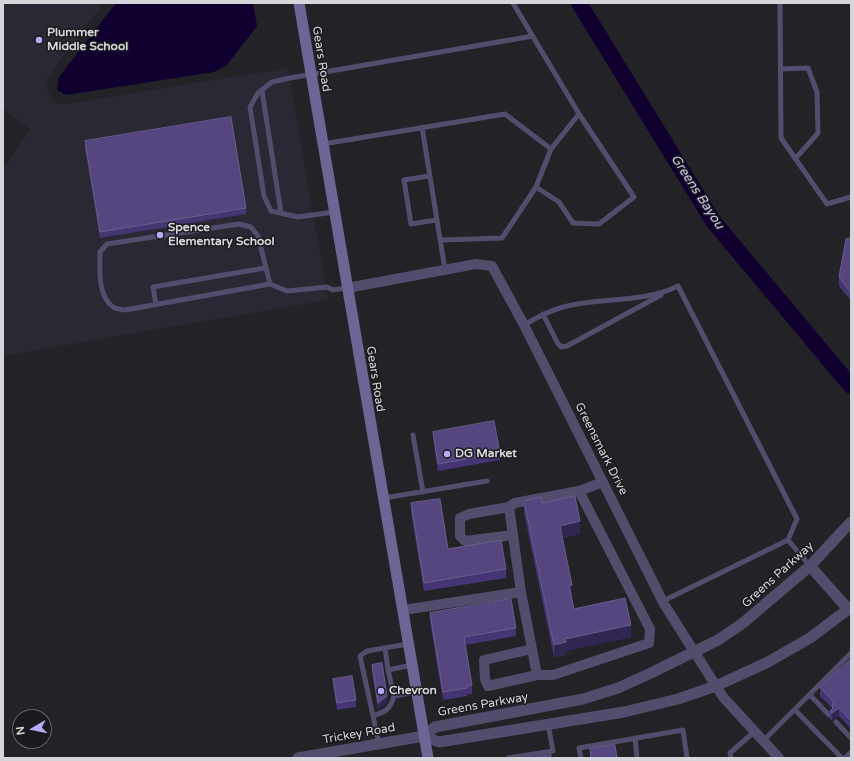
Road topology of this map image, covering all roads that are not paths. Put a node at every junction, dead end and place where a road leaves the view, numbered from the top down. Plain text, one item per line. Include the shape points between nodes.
1 (299, 3) edge
2 (513, 3) edge
3 (780, 3) edge
4 (533, 36) junction
5 (781, 69) junction
6 (311, 76) junction
7 (262, 91) junction
8 (579, 114) junction
9 (422, 127) junction
10 (322, 144) junction
11 (551, 150) junction
12 (796, 159) junction
13 (429, 176) junction
14 (536, 187) junction
15 (851, 197) edge
16 (334, 212) junction
17 (281, 213) junction
18 (436, 220) junction
19 (442, 240) junction
20 (265, 268) junction
21 (446, 270) junction
22 (270, 284) junction
23 (347, 288) junction
24 (664, 294) junction
25 (156, 305) junction
26 (543, 314) junction
27 (524, 325) junction
28 (414, 435) dead end
29 (487, 481) dead end
30 (603, 482) junction
31 (580, 491) junction
32 (424, 492) junction
33 (383, 498) junction
34 (509, 507) junction
35 (851, 522) edge
36 (513, 535) junction
37 (788, 540) junction
38 (810, 566) junction
39 (521, 592) junction
40 (663, 601) junction
41 (850, 609) edge
42 (403, 610) junction
43 (408, 644) junction
44 (385, 648) junction
45 (532, 648) junction
46 (694, 652) junction
47 (851, 653) edge
48 (412, 665) junction
49 (388, 670) junction
50 (537, 675) junction
51 (716, 686) junction
52 (416, 692) junction
53 (810, 695) junction
54 (394, 696) junction
55 (545, 707) junction
56 (795, 710) junction
57 (829, 715) edge
58 (373, 716) junction
59 (836, 722) dead end
60 (548, 724) junction
61 (754, 732) junction
62 (424, 736) junction
63 (635, 738) junction
64 (851, 738) edge
65 (763, 741) junction
66 (379, 744) junction
67 (851, 752) edge
68 (298, 758) edge
69 (428, 758) edge
70 (508, 758) edge
71 (581, 758) edge
72 (637, 758) edge
73 (687, 758) edge
74 (731, 758) edge
75 (780, 758) edge
76 (843, 758) edge

1 - 6 main road, Gears Road
2 - 4 lane
3 - 5 lane
4 - 6 lane
4 - 8 lane
5 - 12 lane via 781,138
5 - 12 lane via 808,68 817,92 818,133
6 - 7 lane via 272,82
6 - 10 main road, Gears Road
7 - 17 lane
7 - 17 lane via 250,107 264,196 271,211
8 - 11 lane
8 - 14 lane via 634,197 599,224 573,223 559,202
9 - 10 lane
9 - 11 lane via 505,114
9 - 13 lane
10 - 16 main road, Gears Road
11 - 14 lane
12 - 15 lane via 828,204
13 - 18 lane
13 - 18 lane via 404,180 411,224
14 - 19 lane via 502,238
16 - 17 lane via 298,216
16 - 23 main road, Gears Road
18 - 19 lane
19 - 21 lane
20 - 22 lane
20 - 25 lane via 153,286
20 - 25 lane via 258,236 251,227 239,224 108,244 100,252 100,279 105,297 113,307 125,310
21 - 23 street, Greensmark Drive
21 - 27 street, Greensmark Drive via 476,264 492,266
22 - 23 lane via 287,291
22 - 25 lane
23 - 33 main road, Gears Road
24 - 26 lane via 571,305
24 - 26 lane via 561,347
24 - 37 lane via 678,286 797,519
26 - 27 lane
27 - 30 street, Greensmark Drive
28 - 32 lane
29 - 32 lane
30 - 31 street
30 - 40 street, Greensmark Drive
31 - 34 street via 515,503
31 - 50 street via 650,629 650,643 553,675
32 - 33 lane
33 - 42 main road, Gears Road
34 - 36 street
34 - 36 street via 460,518 460,536 465,542
35 - 38 street, Greens Parkway
36 - 39 street
37 - 38 lane
37 - 40 lane
38 - 41 street
38 - 46 street, Greens Parkway via 742,624
39 - 42 street
39 - 45 street
40 - 46 street, Greensmark Drive
41 - 51 street via 798,645
42 - 43 main road, Gears Road
43 - 44 lane
43 - 48 main road, Gears Road
44 - 49 lane
44 - 58 lane via 367,651 360,656
45 - 50 street
45 - 50 street via 484,660 485,680 488,686
46 - 51 street, Greensmark Drive
46 - 55 street, Greens Parkway via 618,688
47 - 53 lane
48 - 49 lane
48 - 52 main road, Gears Road
49 - 54 lane
51 - 60 street via 678,699 631,710
51 - 61 street, Greensmark Drive
52 - 54 lane
52 - 62 main road, Gears Road
53 - 56 lane
53 - 57 lane
54 - 58 lane via 388,710
55 - 60 street
55 - 62 street, Greens Parkway via 435,727
56 - 65 lane
56 - 76 lane
58 - 66 lane
59 - 64 lane
60 - 62 street via 439,742
60 - 70 lane via 553,751
61 - 65 street, Greensmark Drive
61 - 74 lane via 730,753
62 - 66 street, Trickey Road
62 - 69 main road, Gears Road
63 - 71 lane via 579,748
63 - 72 lane
63 - 73 lane via 683,730
65 - 75 street, Greensmark Drive
66 - 68 street, Trickey Road
67 - 76 lane

